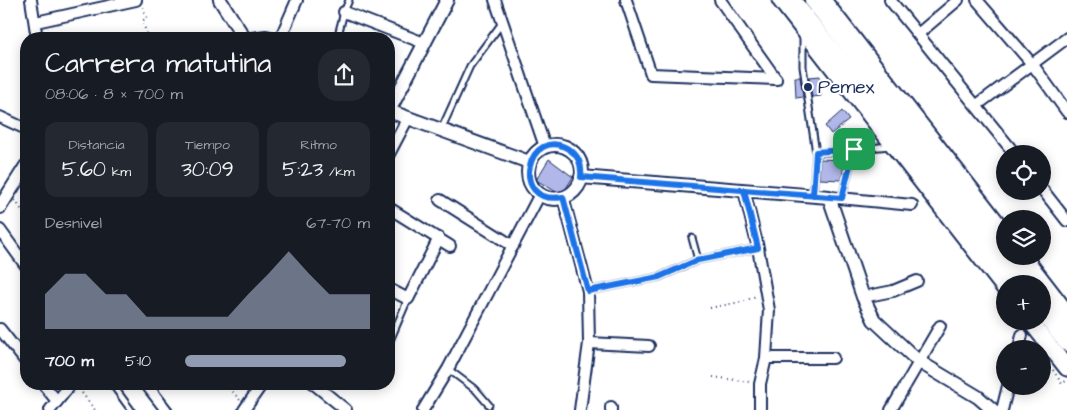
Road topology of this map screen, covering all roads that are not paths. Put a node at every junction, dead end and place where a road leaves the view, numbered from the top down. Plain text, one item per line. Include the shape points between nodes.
1 (31, 0) edge
2 (136, 0) edge
3 (220, 0) edge
4 (297, 0) edge
5 (349, 0) edge
6 (495, 0) edge
7 (720, 0) edge
8 (780, 0) edge
9 (792, 0) edge
10 (813, 0) edge
11 (823, 0) edge
12 (890, 0) edge
13 (958, 0) edge
14 (977, 0) edge
15 (443, 1) edge
16 (630, 1) edge
17 (344, 12) junction
18 (36, 22) junction
19 (502, 22) junction
20 (803, 29) junction
21 (37, 32) edge
22 (241, 32) edge
23 (283, 32) edge
24 (339, 32) edge
25 (918, 34) junction
26 (1067, 38) edge
27 (424, 43) junction
28 (1032, 65) junction
29 (395, 99) edge
30 (977, 105) junction
31 (1067, 112) edge
32 (395, 113) edge
33 (0, 117) edge
34 (408, 118) junction
35 (20, 126) edge
36 (441, 130) junction
37 (395, 143) edge
38 (1008, 145) edge
39 (892, 146) junction
40 (544, 147) junction
41 (854, 149) junction
42 (816, 152) junction
43 (530, 162) junction
44 (20, 176) edge
45 (581, 177) junction
46 (744, 190) junction
47 (540, 194) junction
48 (813, 195) junction
49 (563, 197) junction
50 (829, 197) junction
51 (842, 198) junction
52 (440, 200) dead end
53 (1051, 200) edge
54 (912, 205) dead end
55 (0, 208) edge
56 (395, 212) edge
57 (996, 221) edge
58 (1067, 221) edge
59 (0, 230) edge
60 (996, 235) edge
61 (439, 238) junction
62 (692, 238) dead end
63 (450, 246) dead end
64 (513, 246) junction
65 (758, 248) junction
66 (20, 258) edge
67 (698, 260) junction
68 (1019, 265) edge
69 (1030, 265) edge
70 (1013, 275) edge
71 (1027, 275) edge
72 (996, 278) edge
73 (917, 281) dead end
74 (588, 291) junction
75 (395, 292) edge
76 (862, 297) junction
77 (408, 299) junction
78 (1051, 307) edge
79 (1067, 313) edge
80 (1051, 323) edge
81 (940, 326) dead end
82 (1067, 327) edge
83 (0, 329) edge
84 (395, 329) edge
85 (1037, 330) edge
86 (1022, 336) dead end
87 (1021, 340) edge
88 (1067, 342) edge
89 (588, 343) junction
90 (650, 346) dead end
91 (20, 354) edge
92 (766, 358) junction
93 (833, 358) dead end
94 (918, 361) junction
95 (1067, 368) edge
96 (448, 369) junction
97 (49, 390) edge
98 (67, 390) edge
99 (116, 390) edge
100 (151, 390) edge
101 (258, 390) edge
102 (321, 390) edge
103 (1006, 395) edge
104 (57, 401) junction
105 (489, 405) dead end
106 (427, 408) edge
107 (246, 409) edge
108 (50, 410) edge
109 (131, 410) edge
110 (166, 410) edge
111 (346, 410) edge
112 (580, 410) edge
113 (760, 410) edge
114 (891, 410) edge
115 (993, 410) edge
116 (1002, 410) edge

1 - 18 street
2 - 18 street
3 - 22 street
4 - 23 street
5 - 17 lane
6 - 19 street
7 - 16 street via 776,79 651,74
8 - 20 main road
9 - 70 highway
10 - 60 highway
11 - 57 main road
12 - 25 street
13 - 25 street
14 - 28 street
15 - 27 street
17 - 24 lane
17 - 27 street
18 - 21 street
19 - 36 lane via 470,66
19 - 40 street
20 - 39 main road
20 - 42 lane via 803,67
25 - 30 street
26 - 28 street
27 - 29 street
28 - 30 street
28 - 31 street
30 - 38 street
32 - 34 street
33 - 35 street
34 - 36 street
34 - 37 street
36 - 43 street
39 - 41 lane
39 - 72 main road
40 - 43 street
40 - 45 street via 559,145 572,151 580,162
41 - 42 lane
41 - 51 lane
42 - 48 lane
43 - 47 street via 529,180
44 - 55 street
45 - 46 street
45 - 49 street via 575,189
46 - 48 street
46 - 65 street
47 - 49 street
47 - 64 street
48 - 50 street
49 - 74 street
50 - 51 street
50 - 76 street
51 - 54 street
52 - 64 street
53 - 58 street
56 - 61 street
59 - 66 street
61 - 63 street
61 - 77 street
62 - 67 lane
64 - 96 street
65 - 67 lane
65 - 92 street via 769,310
67 - 74 lane via 659,277
68 - 71 highway
69 - 79 main road
73 - 76 street via 893,291
74 - 89 street
75 - 77 street
76 - 94 street via 874,320
77 - 84 lane
78 - 82 highway
80 - 88 highway
81 - 94 street
83 - 91 street
85 - 95 main road
86 - 87 street
89 - 90 street
89 - 112 street
92 - 93 street
92 - 113 street via 760,384
94 - 114 street
94 - 115 street via 978,397
96 - 105 lane via 476,390
96 - 106 street
97 - 104 street
98 - 104 street
99 - 109 lane
100 - 110 street
101 - 107 street
102 - 111 street
103 - 116 street
104 - 108 street

